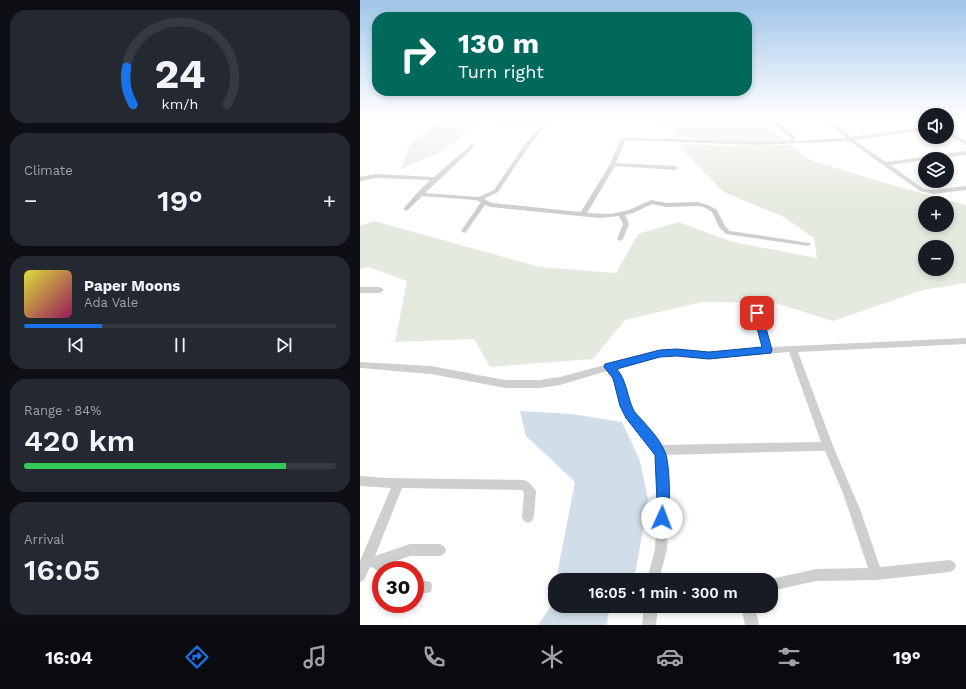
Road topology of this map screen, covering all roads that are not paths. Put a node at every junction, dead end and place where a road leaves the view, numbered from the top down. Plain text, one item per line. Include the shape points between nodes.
1 (527, 145) edge
2 (621, 145) edge
3 (859, 145) edge
4 (472, 146) dead end
5 (966, 153) edge
6 (613, 164) junction
7 (885, 164) junction
8 (675, 168) dead end
9 (361, 180) edge
10 (435, 180) junction
11 (966, 188) edge
12 (419, 194) junction
13 (482, 200) junction
14 (406, 209) dead end
15 (583, 214) junction
16 (621, 214) junction
17 (464, 231) dead end
18 (620, 239) dead end
19 (808, 244) dead end
20 (360, 290) edge
21 (380, 290) dead end
22 (757, 313) dead end
23 (966, 342) edge
24 (768, 350) junction
25 (793, 350) junction
26 (360, 365) edge
27 (609, 367) junction
28 (828, 447) junction
29 (658, 450) junction
30 (360, 481) edge
31 (399, 483) junction
32 (528, 517) dead end
33 (440, 550) dead end
34 (377, 561) edge
35 (383, 561) edge
36 (950, 566) dead end
37 (372, 567) edge
38 (655, 573) edge
39 (876, 574) junction
40 (360, 576) edge
41 (778, 583) edge
42 (650, 613) edge
43 (749, 613) edge
44 (649, 625) edge
45 (752, 625) edge

1 - 13 street via 496,191
2 - 6 street
3 - 7 street
4 - 10 street
5 - 7 street
6 - 8 street
6 - 15 street
7 - 11 street via 922,190 933,192
9 - 10 street via 376,176
10 - 12 street
12 - 13 street
12 - 14 street
13 - 15 street via 491,204
13 - 17 street
15 - 16 street
16 - 18 street via 626,224
16 - 19 street via 637,210 651,202 668,205 698,204 715,211 722,227 728,233
20 - 21 street
22 - 24 street
23 - 25 street
24 - 25 street
24 - 27 street via 709,356 677,352
25 - 28 street
26 - 27 street via 431,370 505,384 560,381
27 - 29 street via 617,377 625,406
28 - 29 street
28 - 39 street
29 - 38 street via 662,462 663,502 661,549
30 - 31 street
31 - 32 street via 524,484 530,492
31 - 34 street
33 - 35 street via 410,550
36 - 39 street
37 - 40 street
39 - 41 street via 816,575
42 - 44 street
43 - 45 street

